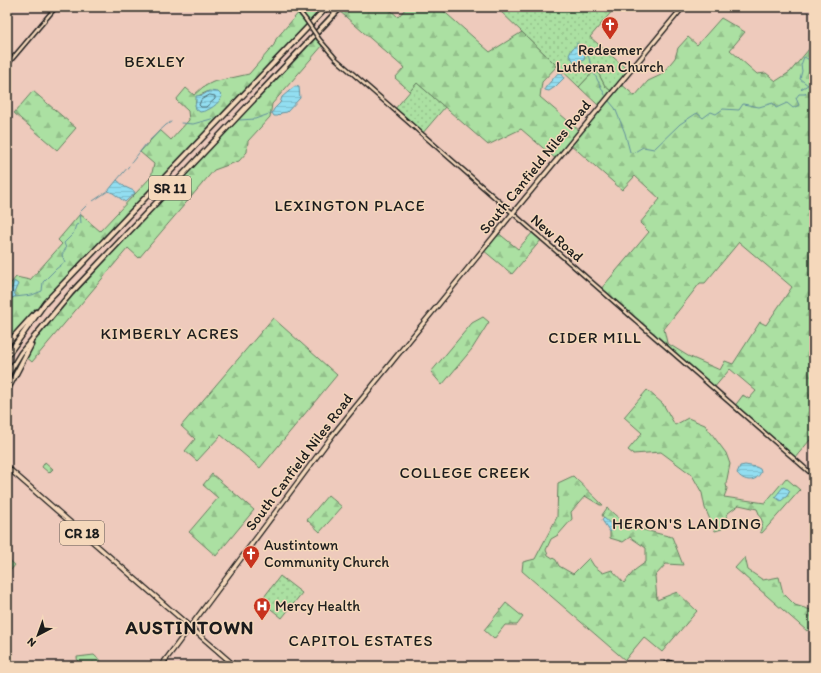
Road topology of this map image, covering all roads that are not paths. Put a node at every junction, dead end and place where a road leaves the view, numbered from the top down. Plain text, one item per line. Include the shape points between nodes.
1 (56, 7) edge
2 (296, 7) edge
3 (327, 7) edge
4 (341, 7) edge
5 (683, 7) edge
6 (7, 65) edge
7 (512, 214) junction
8 (45, 303) junction
9 (37, 335) junction
10 (7, 344) edge
11 (7, 356) edge
12 (7, 376) edge
13 (7, 391) edge
14 (8, 470) edge
15 (814, 476) edge
16 (190, 627) junction
17 (161, 666) edge
18 (235, 666) edge
19 (663, 666) edge
20 (676, 666) edge

1 - 6 street
2 - 7 street, New Road, bridge via 336,59
3 - 8 highway, SR 11
4 - 9 highway, SR 11 via 106,254
5 - 7 main road, South Canfield Niles Road
7 - 15 street, New Road
7 - 16 main road, South Canfield Niles Road via 321,451
8 - 10 highway
8 - 11 highway, SR 11
9 - 12 highway, SR 11 via 21,353
9 - 13 highway
14 - 16 main road, CR 18
16 - 17 main road, South Canfield Niles Road
16 - 18 main road, CR 18
19 - 20 street via 670,662

